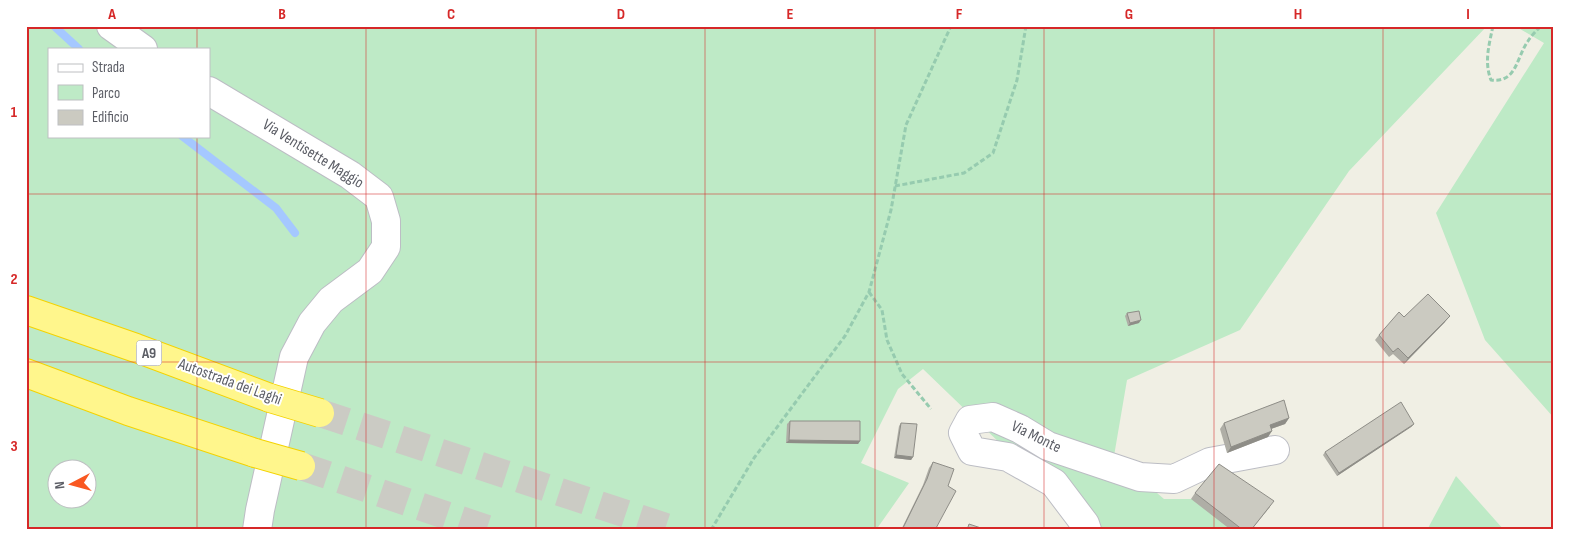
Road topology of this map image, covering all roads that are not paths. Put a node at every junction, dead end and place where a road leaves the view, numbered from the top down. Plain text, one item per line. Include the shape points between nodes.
1 (111, 26) edge
2 (142, 48) edge
3 (210, 92) edge
4 (26, 310) edge
5 (26, 373) edge
6 (320, 413) tunnel mouth
7 (1275, 450) dead end
8 (301, 466) tunnel mouth
9 (257, 530) edge
10 (1088, 530) edge

1 - 2 street
3 - 9 street, Via Ventisette Maggio via 350,175 379,196 386,221 386,247 370,271 332,300 312,324 294,357
4 - 6 highway, Autostrada dei Laghi / A9, bridge
5 - 8 highway, bridge
7 - 10 street, Via Monte via 1210,462 1174,479 1140,477 1048,446 993,417 970,420 963,433 972,451 1008,457 1054,483

